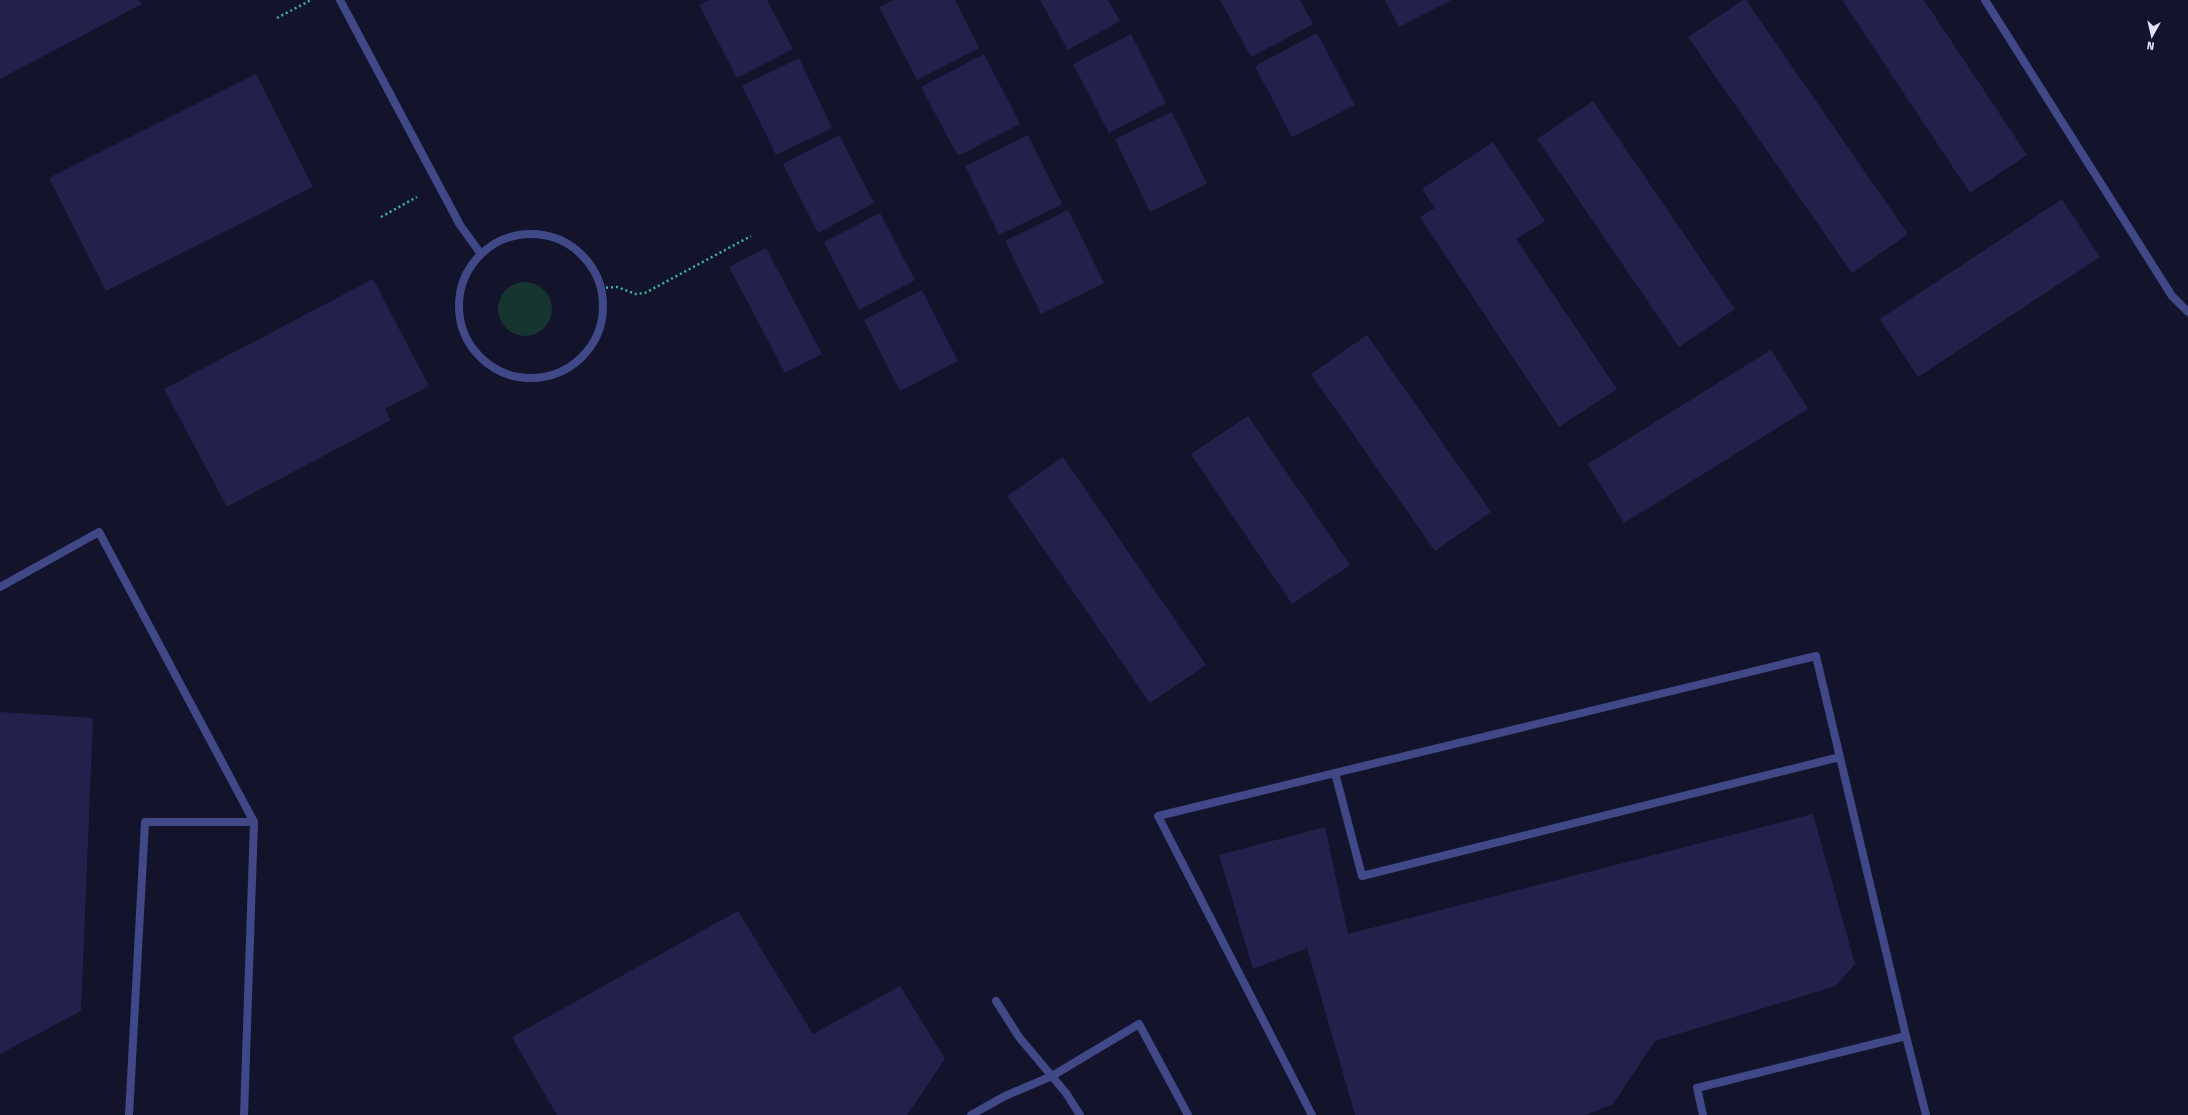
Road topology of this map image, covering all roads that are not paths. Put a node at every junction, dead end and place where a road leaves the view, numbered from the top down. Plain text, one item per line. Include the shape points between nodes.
1 (340, 0) edge
2 (1985, 0) edge
3 (481, 254) junction
4 (2188, 312) edge
5 (0, 587) edge
6 (1840, 757) junction
7 (1335, 773) junction
8 (254, 822) junction
9 (996, 1001) dead end
10 (1906, 1036) junction
11 (1052, 1076) junction
12 (129, 1115) edge
13 (244, 1115) edge
14 (972, 1115) edge
15 (1080, 1115) edge
16 (1188, 1115) edge
17 (1312, 1115) edge
18 (1703, 1115) edge
19 (1926, 1115) edge

1 - 3 street via 460,226
2 - 4 street via 2172,296
3 - 3 street via 470,267 463,282 458,305 466,339 480,358 511,376 534,378 557,374 568,369 586,354 602,322 603,298 597,277 584,258 567,244 545,236 522,235 500,241
5 - 8 street via 99,532
6 - 7 street via 1816,656
6 - 7 street via 1362,876
6 - 10 street
7 - 17 street via 1158,816
8 - 12 street via 145,822
8 - 13 street
9 - 11 street via 1019,1037
10 - 18 street via 1697,1088
10 - 19 street
11 - 14 street via 1005,1096
11 - 15 street
11 - 16 street via 1139,1024

